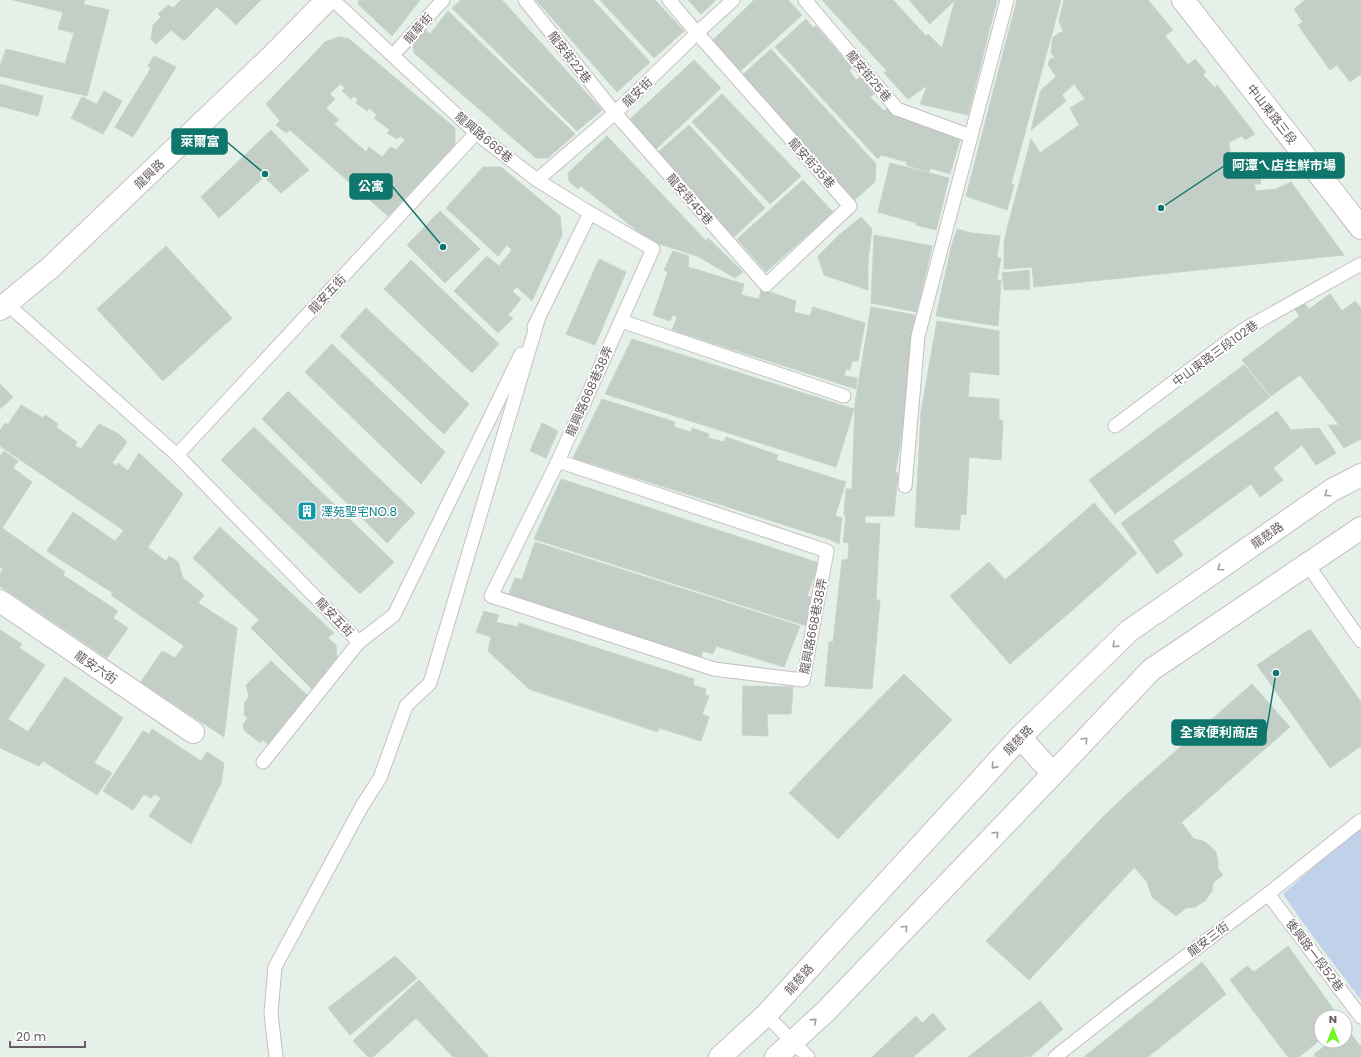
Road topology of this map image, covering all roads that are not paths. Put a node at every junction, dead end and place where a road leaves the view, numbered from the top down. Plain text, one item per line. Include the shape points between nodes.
1 (327, 0) edge
2 (334, 0) edge
3 (443, 0) edge
4 (526, 0) edge
5 (669, 0) edge
6 (733, 0) edge
7 (805, 0) edge
8 (1007, 0) edge
9 (1183, 0) edge
10 (697, 33) junction
11 (393, 55) junction
12 (615, 113) junction
13 (476, 133) junction
14 (971, 136) junction
15 (537, 180) junction
16 (590, 213) junction
17 (1361, 228) edge
18 (653, 249) joint
19 (1361, 264) edge
20 (766, 285) joint
21 (3, 306) edge
22 (538, 320) junction
23 (621, 321) junction
24 (844, 396) dead end
25 (1115, 426) dead end
26 (177, 455) junction
27 (558, 461) junction
28 (1361, 475) edge
29 (905, 486) dead end
30 (1361, 528) edge
31 (1307, 564) junction
32 (0, 601) edge
33 (1361, 641) edge
34 (359, 642) junction
35 (193, 732) dead end
36 (1020, 737) junction
37 (263, 762) dead end
38 (1054, 774) junction
39 (1361, 820) edge
40 (1268, 894) junction
41 (766, 1016) junction
42 (1361, 1017) edge
43 (792, 1042) junction
44 (276, 1057) edge
45 (720, 1057) edge
46 (776, 1057) edge
47 (808, 1057) edge
48 (1055, 1057) edge

1 - 21 street, 龍興路 via 272,56 50,268
2 - 11 lane, 龍興路668巷
3 - 11 lane, 龍華街
4 - 12 lane, 龍安街22巷
5 - 10 lane
6 - 10 lane, 龍安街
7 - 14 lane, 龍安街25巷 via 897,109
8 - 14 lane
9 - 17 street, 中山東路三段
10 - 12 lane, 龍安街
10 - 20 lane, 龍安街35巷 via 850,206
11 - 13 lane, 龍興路668巷
12 - 15 lane, 龍安街
12 - 20 lane, 龍安街45巷
13 - 15 lane, 龍興路668巷
13 - 26 lane, 龍安五街
14 - 29 lane via 918,336
15 - 16 lane, 龍興路668巷
16 - 18 lane, 龍興路668巷
16 - 22 lane
18 - 23 lane, 龍興路668巷38弄
19 - 25 lane, 中山東路三段102巷 via 1243,330
21 - 26 lane, 龍安五街
22 - 34 lane via 394,615
22 - 44 lane via 430,683 406,706 380,778 362,806 275,967 271,1013
23 - 24 lane
23 - 27 lane, 龍興路668巷38弄
26 - 34 lane, 龍安五街
27 - 27 lane, 龍興路668巷38弄 via 491,596 714,669 803,680 827,551
28 -> 36 street, 龍慈路 via 1332,490 1129,631
30 - 31 street
31 - 33 lane
38 -> 31 street via 1151,670
32 - 35 street, 龍安六街
34 - 37 lane
36 - 38 street
36 -> 41 street, 龍慈路
43 -> 38 street
39 - 40 lane, 龍安三街
40 - 42 lane, 後興路一段52巷
40 - 48 lane, 龍安三街
41 - 43 lane
41 - 45 street, 龍慈路
43 - 46 street
43 - 47 lane

